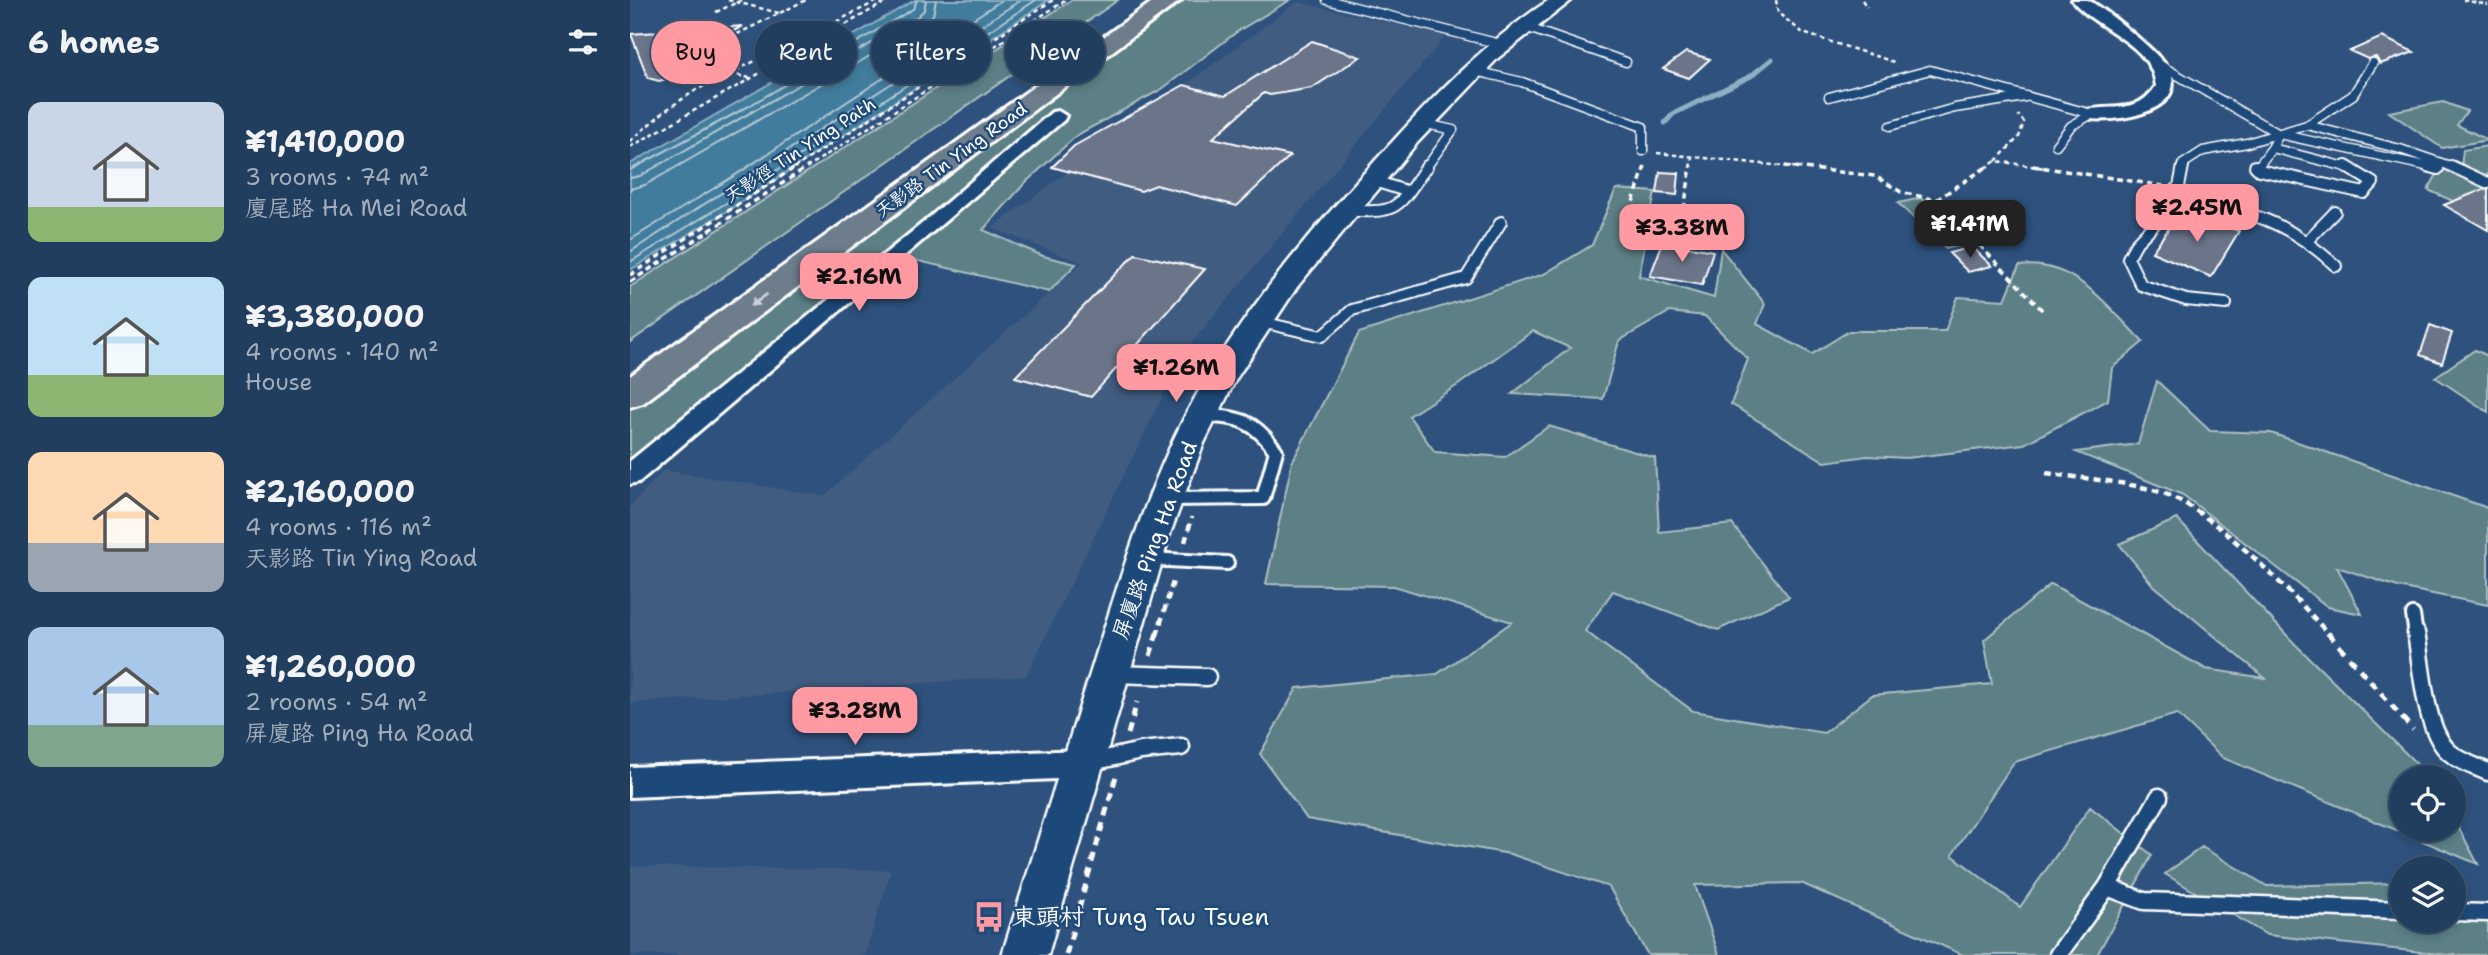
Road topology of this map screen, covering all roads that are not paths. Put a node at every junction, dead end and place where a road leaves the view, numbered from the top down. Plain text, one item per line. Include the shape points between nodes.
1 (1134, 0) edge
2 (1170, 0) edge
3 (1327, 0) edge
4 (1562, 0) edge
5 (2079, 0) edge
6 (1511, 35) junction
7 (1626, 62) dead end
8 (2373, 63) dead end
9 (2160, 65) junction
10 (1471, 70) junction
11 (2029, 96) junction
12 (1829, 97) dead end
13 (2092, 114) junction
14 (1058, 116) dead end
15 (1422, 123) junction
16 (2307, 125) junction
17 (1890, 126) dead end
18 (2279, 134) junction
19 (2056, 145) dead end
20 (2272, 148) junction
21 (1643, 151) road end
22 (2438, 169) dead end
23 (1371, 180) junction
24 (2488, 183) edge
25 (2177, 188) junction
26 (1409, 192) junction
27 (1344, 210) junction
28 (2335, 212) dead end
29 (1501, 222) dead end
30 (2308, 240) junction
31 (2336, 266) dead end
32 (2226, 304) dead end
33 (1256, 321) junction
34 (630, 362) edge
35 (630, 394) edge
36 (1201, 415) junction
37 (630, 475) edge
38 (1165, 499) junction
39 (1143, 559) junction
40 (1227, 563) dead end
41 (2413, 614) dead end
42 (1109, 674) junction
43 (1207, 677) dead end
44 (1181, 747) dead end
45 (1082, 764) junction
46 (2488, 772) edge
47 (630, 782) edge
48 (2159, 797) dead end
49 (2107, 887) junction
50 (2389, 910) edge
51 (2466, 912) edge
52 (2488, 913) edge
53 (1025, 955) edge
54 (2058, 955) edge

1 - 34 main road, 天影路 Tin Ying Road
2 -> 35 main road, 天影路 Tin Ying Road
3 - 6 lane
4 - 6 street, 屏廈路 Ping Ha Road
5 - 9 street
6 - 7 lane
6 - 10 street, 屏廈路 Ping Ha Road
8 - 16 lane via 2353,96
9 - 13 street via 2164,85 2154,100 2123,114
9 - 18 lane
10 - 15 street, 屏廈路 Ping Ha Road
10 - 21 lane via 1521,82 1643,127
11 - 12 lane via 1924,70
11 - 13 lane
11 - 17 lane via 1955,108
13 - 19 lane via 2071,126
14 - 37 street
15 - 23 street, 屏廈路 Ping Ha Road
15 - 26 lane via 1453,131
16 - 18 lane
16 - 24 lane via 2390,145
18 - 20 lane
18 - 22 lane
18 - 25 lane via 2193,156 2183,164
20 - 20 lane via 2255,167 2259,170 2350,192 2364,193 2373,183 2348,168
23 - 26 lane
23 - 27 street, 屏廈路 Ping Ha Road
25 - 30 lane via 2198,203 2256,216
25 - 32 lane via 2176,202 2137,242 2128,258 2141,285 2186,300
26 - 27 lane via 1401,203 1382,213
27 - 33 street, 屏廈路 Ping Ha Road
28 - 30 lane
29 - 33 lane via 1466,278 1352,310 1322,336
30 - 31 lane
33 - 36 street, 屏廈路 Ping Ha Road
36 - 38 street, 屏廈路 Ping Ha Road
36 - 38 lane via 1253,421 1262,428 1276,451 1263,498
38 - 39 street, 屏廈路 Ping Ha Road
39 - 40 lane
39 - 42 street, 屏廈路 Ping Ha Road
41 - 46 lane via 2433,729 2460,761
42 - 43 lane
42 - 45 street, 屏廈路 Ping Ha Road
44 - 45 lane
45 - 47 street
45 - 53 street, 屏廈路 Ping Ha Road
48 - 49 lane
49 - 50 lane via 2144,901
49 - 54 lane
51 - 52 lane

